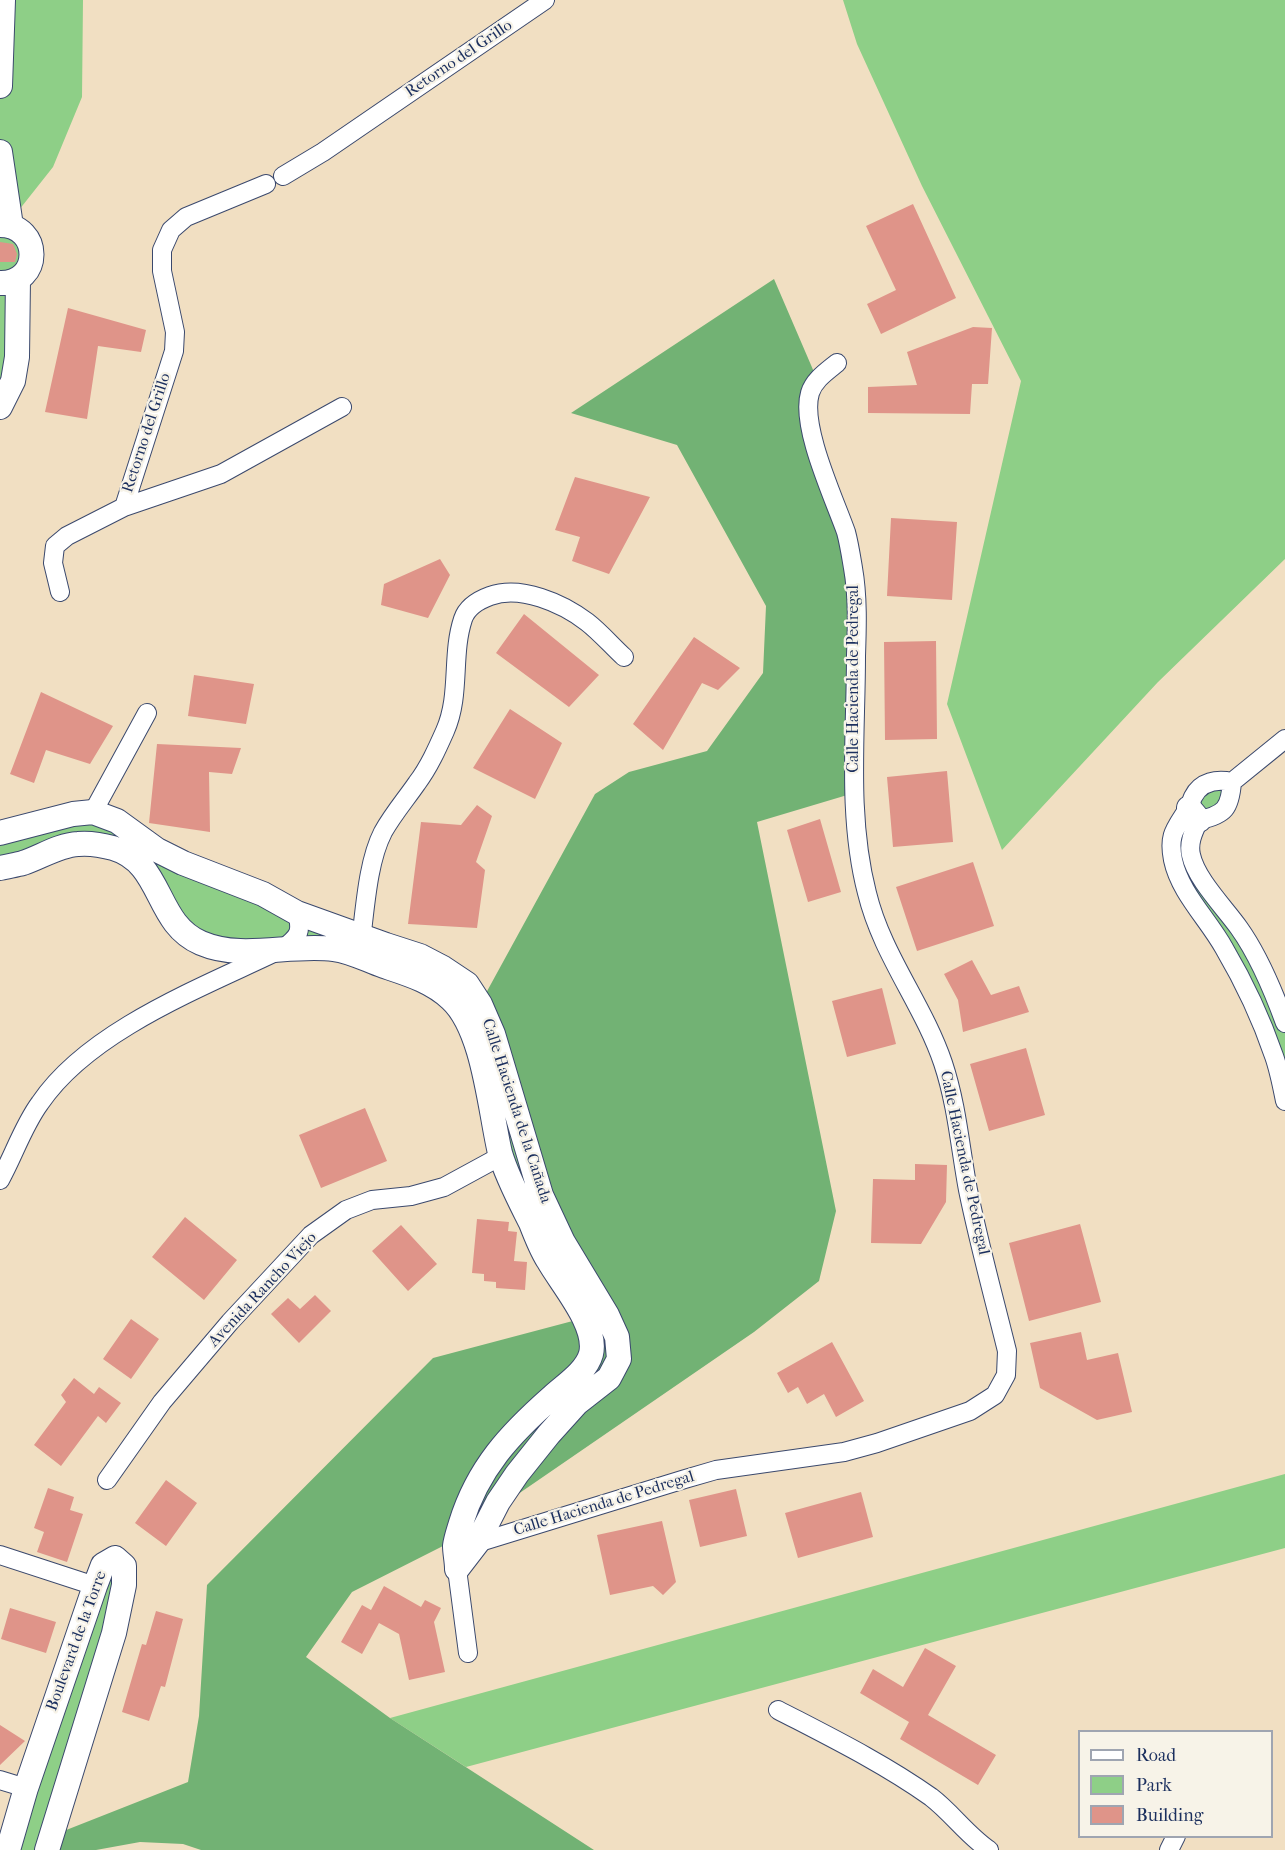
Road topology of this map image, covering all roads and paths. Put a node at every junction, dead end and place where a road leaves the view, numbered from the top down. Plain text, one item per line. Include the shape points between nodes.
1 (3, 0) edge
2 (545, 0) edge
3 (0, 86) edge
4 (0, 152) edge
5 (5, 226) edge
6 (9, 281) edge
7 (837, 363) dead end
8 (0, 407) edge
9 (342, 407) dead end
10 (124, 507) junction
11 (60, 592) dead end
12 (624, 657) dead end
13 (147, 713) dead end
14 (1285, 739) edge
15 (1232, 782) junction
16 (93, 812) junction
17 (1194, 814) junction
18 (0, 832) edge
19 (0, 868) edge
20 (297, 913) junction
21 (361, 946) junction
22 (284, 948) junction
23 (1285, 1023) edge
24 (1285, 1101) edge
25 (525, 1143) junction
26 (501, 1156) junction
27 (0, 1180) edge
28 (107, 1480) dead end
29 (466, 1543) junction
30 (0, 1555) edge
31 (457, 1569) joint
32 (95, 1586) junction
33 (468, 1653) dead end
34 (778, 1710) dead end
35 (0, 1780) edge
36 (26, 1788) junction
37 (8, 1850) edge
38 (47, 1850) edge
39 (989, 1850) edge

1 - 3 street
2 - 10 street, Retorno del Grillo via 323,152 275,180 186,217 171,230 162,250 162,272 175,332 174,351
4 - 5 street
5 - 6 street via 25,235 31,250 29,267
6 - 8 street via 17,357 13,381
7 - 29 street, Calle Hacienda de Pedregal via 817,379 807,412 847,536 854,572 854,793 858,850 875,923 929,1030 953,1098 969,1192 1007,1352 1006,1375 995,1395 970,1411 877,1443 844,1452 716,1470
9 - 10 street, Retorno del Grillo via 221,474
10 - 11 street via 55,546 53,563
12 - 21 street via 588,623 560,606 527,594 499,593 477,601 464,617 449,723 424,772 382,834 373,863
13 - 16 street
14 - 15 street
15 - 17 street via 1217,780 1202,786 1194,795
15 - 17 street via 1231,799 1224,811 1214,817
16 - 18 street
16 - 20 street, Calle Hacienda de la Cañada via 117,821 157,850 263,894
17 - 23 street via 1190,854 1199,874 1240,930 1271,986
17 - 24 street via 1175,826 1171,845 1174,863 1186,890 1248,991 1275,1058
19 - 22 street, Calle Hacienda de la Cañada via 78,844 126,852 144,869 173,922 188,938 239,952
20 - 21 street, Calle Hacienda de la Cañada
20 - 22 street via 301,926 297,938
21 - 22 street, Calle Hacienda de la Cañada
21 - 25 street, Calle Hacienda de la Cañada via 420,956 466,984 493,1034
21 - 26 street, Calle Hacienda de la Cañada via 453,1000 475,1041
22 - 27 street, Calle Hacienda de la Cañada via 102,1041 68,1068 40,1102
25 - 26 street, Avenida Rancho Viejo via 518,1159
25 - 29 street, Calle Hacienda de la Cañada via 540,1195 612,1326 619,1359 609,1378 577,1403 549,1434
26 - 28 street, Avenida Rancho Viejo via 444,1187 372,1200 346,1210 311,1235 162,1402
26 - 29 street, Calle Hacienda de la Cañada via 547,1258 584,1318 591,1334 591,1355 582,1371 524,1422 486,1467 469,1497
29 - 31 street, Calle Hacienda de la Cañada
30 - 32 street
31 - 33 street, Calle Hacienda de la Cañada
32 - 36 street, Boulevard de la Torre
32 - 38 street, Boulevard de la Torre via 103,1565 115,1558 124,1566 114,1633
34 - 39 street via 875,1760 933,1799
35 - 36 street
36 - 37 street, Boulevard de la Torre

